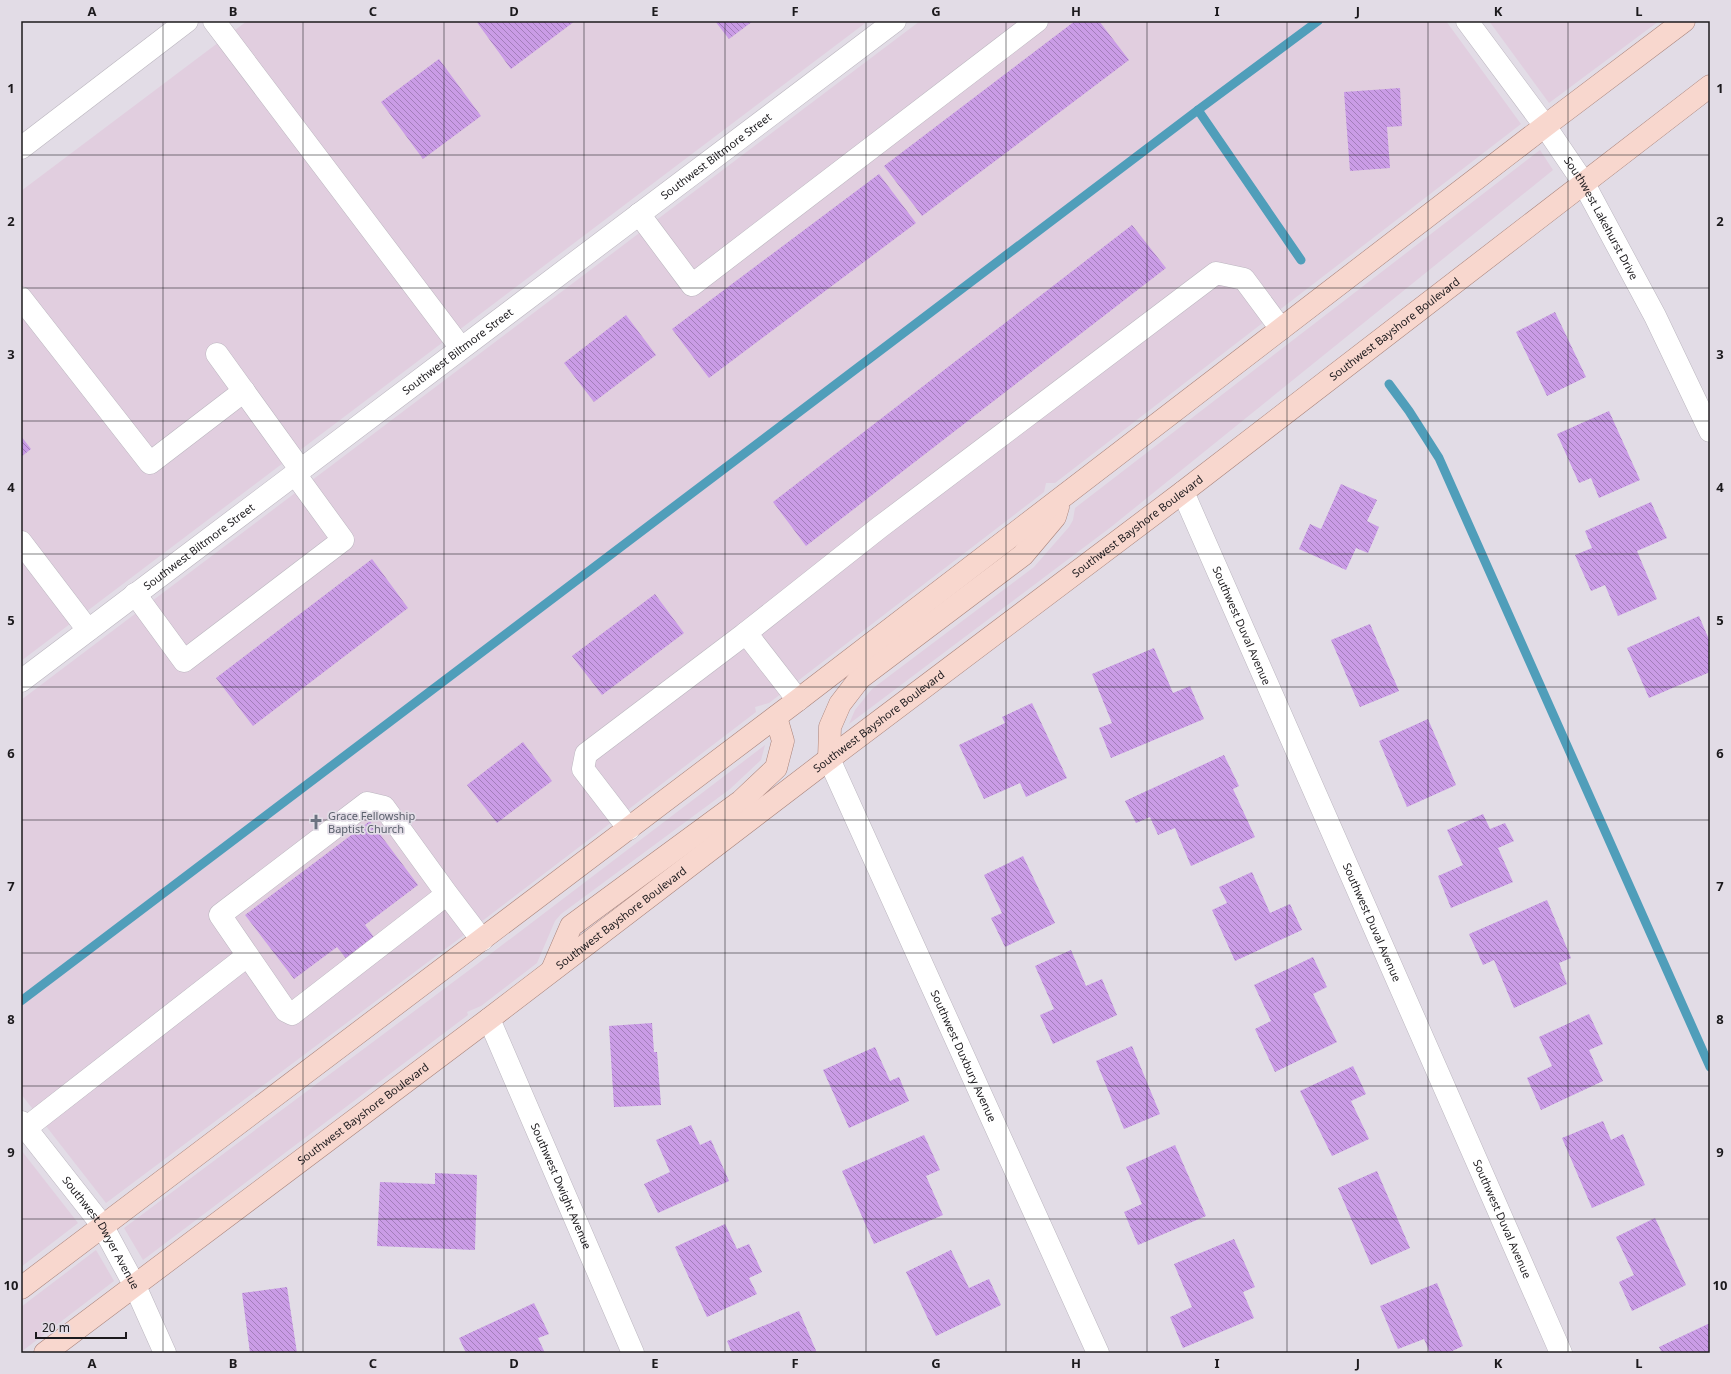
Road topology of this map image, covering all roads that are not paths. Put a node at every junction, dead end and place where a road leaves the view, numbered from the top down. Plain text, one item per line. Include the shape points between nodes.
1 (187, 21) edge
2 (214, 21) edge
3 (894, 21) edge
4 (1037, 21) edge
5 (1468, 21) edge
6 (1684, 21) edge
7 (1710, 86) edge
8 (1545, 126) junction
9 (21, 148) edge
10 (1583, 182) junction
11 (639, 214) junction
12 (21, 298) edge
13 (1281, 329) junction
14 (461, 348) junction
15 (217, 354) dead end
16 (244, 391) junction
17 (1710, 431) edge
18 (298, 472) junction
19 (1183, 492) junction
20 (1059, 500) junction
21 (21, 542) edge
22 (135, 594) junction
23 (88, 630) junction
24 (746, 633) junction
25 (21, 681) edge
26 (798, 700) junction
27 (776, 717) junction
28 (829, 758) junction
29 (628, 829) junction
30 (447, 894) junction
31 (482, 940) junction
32 (247, 956) junction
33 (552, 971) junction
34 (489, 1019) junction
35 (23, 1125) edge
36 (102, 1225) junction
37 (135, 1286) junction
38 (21, 1288) edge
39 (45, 1353) edge
40 (165, 1353) edge
41 (633, 1353) edge
42 (1098, 1353) edge
43 (1561, 1353) edge

1 - 9 street
2 - 14 street
3 - 11 street, Southwest Biltmore Street
4 - 11 street via 692,285
5 - 8 street, Southwest Lakehurst Drive
6 - 8 main road
7 - 10 main road, Southwest Bayshore Boulevard
8 - 10 street, Southwest Lakehurst Drive
8 - 13 main road
10 - 17 street, Southwest Lakehurst Drive via 1655,316
10 - 19 main road, Southwest Bayshore Boulevard
11 - 14 street, Southwest Biltmore Street
12 - 16 street via 150,463
13 - 20 main road
13 - 24 street via 1244,279 1216,273 880,527
14 - 18 street, Southwest Biltmore Street
15 - 16 street
16 - 18 street
18 - 22 street, Southwest Biltmore Street
18 - 22 street via 343,540 191,656 184,661
19 - 28 main road, Southwest Bayshore Boulevard
19 - 43 street, Southwest Duval Avenue
20 - 26 main road
20 - 28 main road via 1055,518 1024,555 860,678 840,704 830,727
21 - 23 street
22 - 23 street, Southwest Biltmore Street
23 - 25 street, Southwest Biltmore Street
24 - 26 street
24 - 29 street via 586,754 584,769
26 - 27 main road
27 - 29 main road
27 - 33 main road via 783,741 776,768 741,801 572,926
28 - 33 main road, Southwest Bayshore Boulevard
28 - 42 street, Southwest Duxbury Avenue
29 - 31 main road
30 - 31 street
30 - 32 street via 292,1014 286,1011
30 - 32 street via 384,807 367,803 220,915
31 - 36 main road
32 - 35 street
33 - 34 main road, Southwest Bayshore Boulevard
34 - 37 main road, Southwest Bayshore Boulevard
34 - 41 street, Southwest Dwight Avenue
35 - 36 street, Southwest Dwyer Avenue
36 - 37 street, Southwest Dwyer Avenue
36 - 38 main road
37 - 39 main road, Southwest Bayshore Boulevard
37 - 40 street, Southwest Dwyer Avenue

